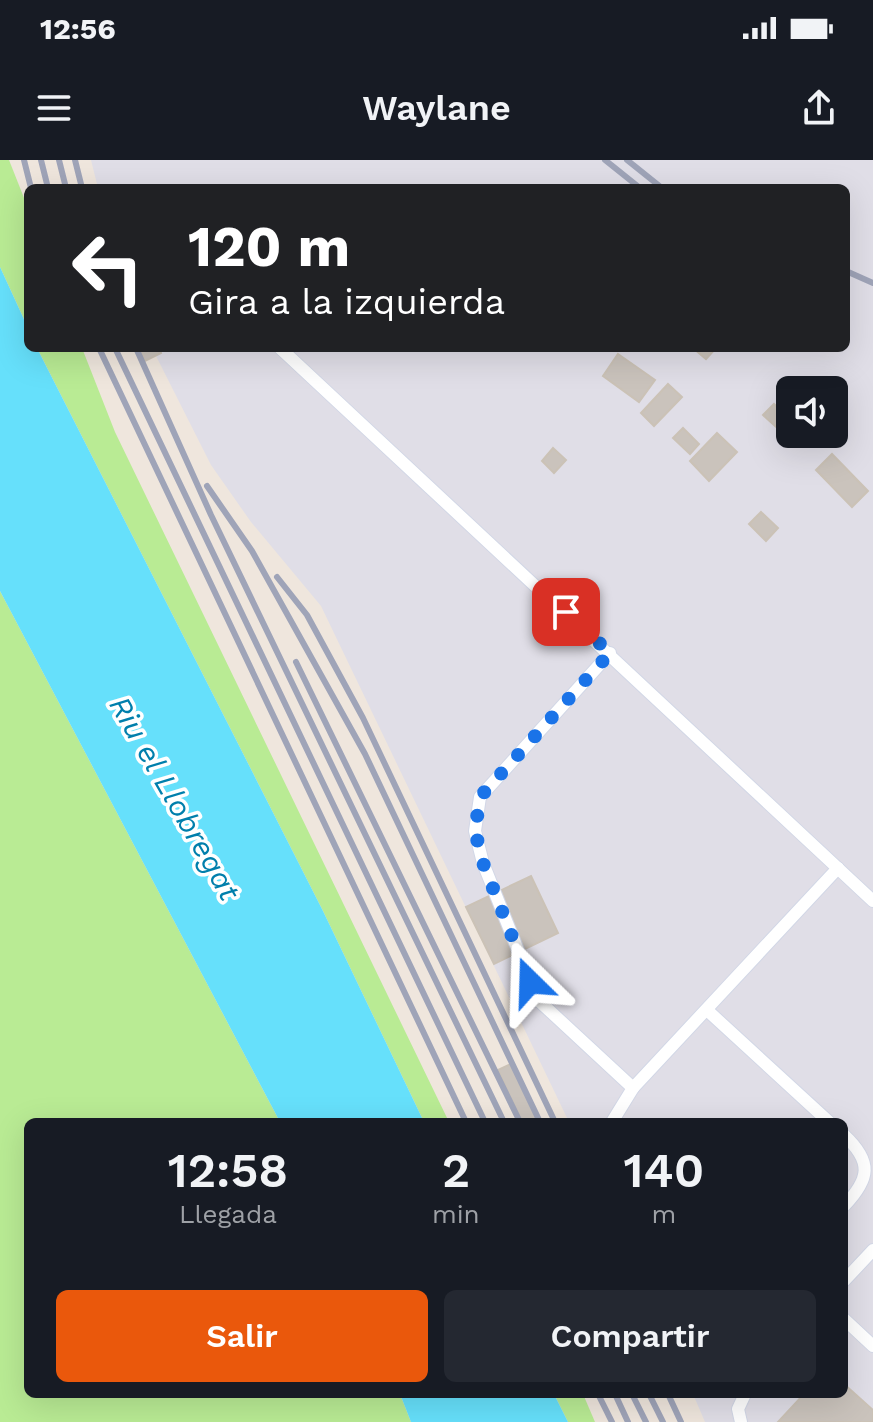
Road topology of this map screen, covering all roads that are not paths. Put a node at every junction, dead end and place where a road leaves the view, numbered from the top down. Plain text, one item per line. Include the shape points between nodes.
1 (284, 352) edge
2 (610, 653) junction
3 (838, 868) junction
4 (873, 901) edge
5 (708, 1011) junction
6 (633, 1088) junction
7 (614, 1118) edge
8 (825, 1118) edge
9 (848, 1139) edge
10 (848, 1202) edge
11 (873, 1250) edge
12 (848, 1277) edge
13 (848, 1323) edge
14 (873, 1346) edge
15 (743, 1398) edge
16 (741, 1422) edge

1 - 2 lane
2 - 3 lane
2 - 6 lane via 480,797 475,831 538,1000
3 - 4 lane
3 - 5 lane
5 - 6 lane
5 - 8 lane
6 - 7 lane
9 - 10 lane via 867,1167 861,1189
11 - 12 lane
13 - 14 lane
15 - 16 lane via 738,1409

